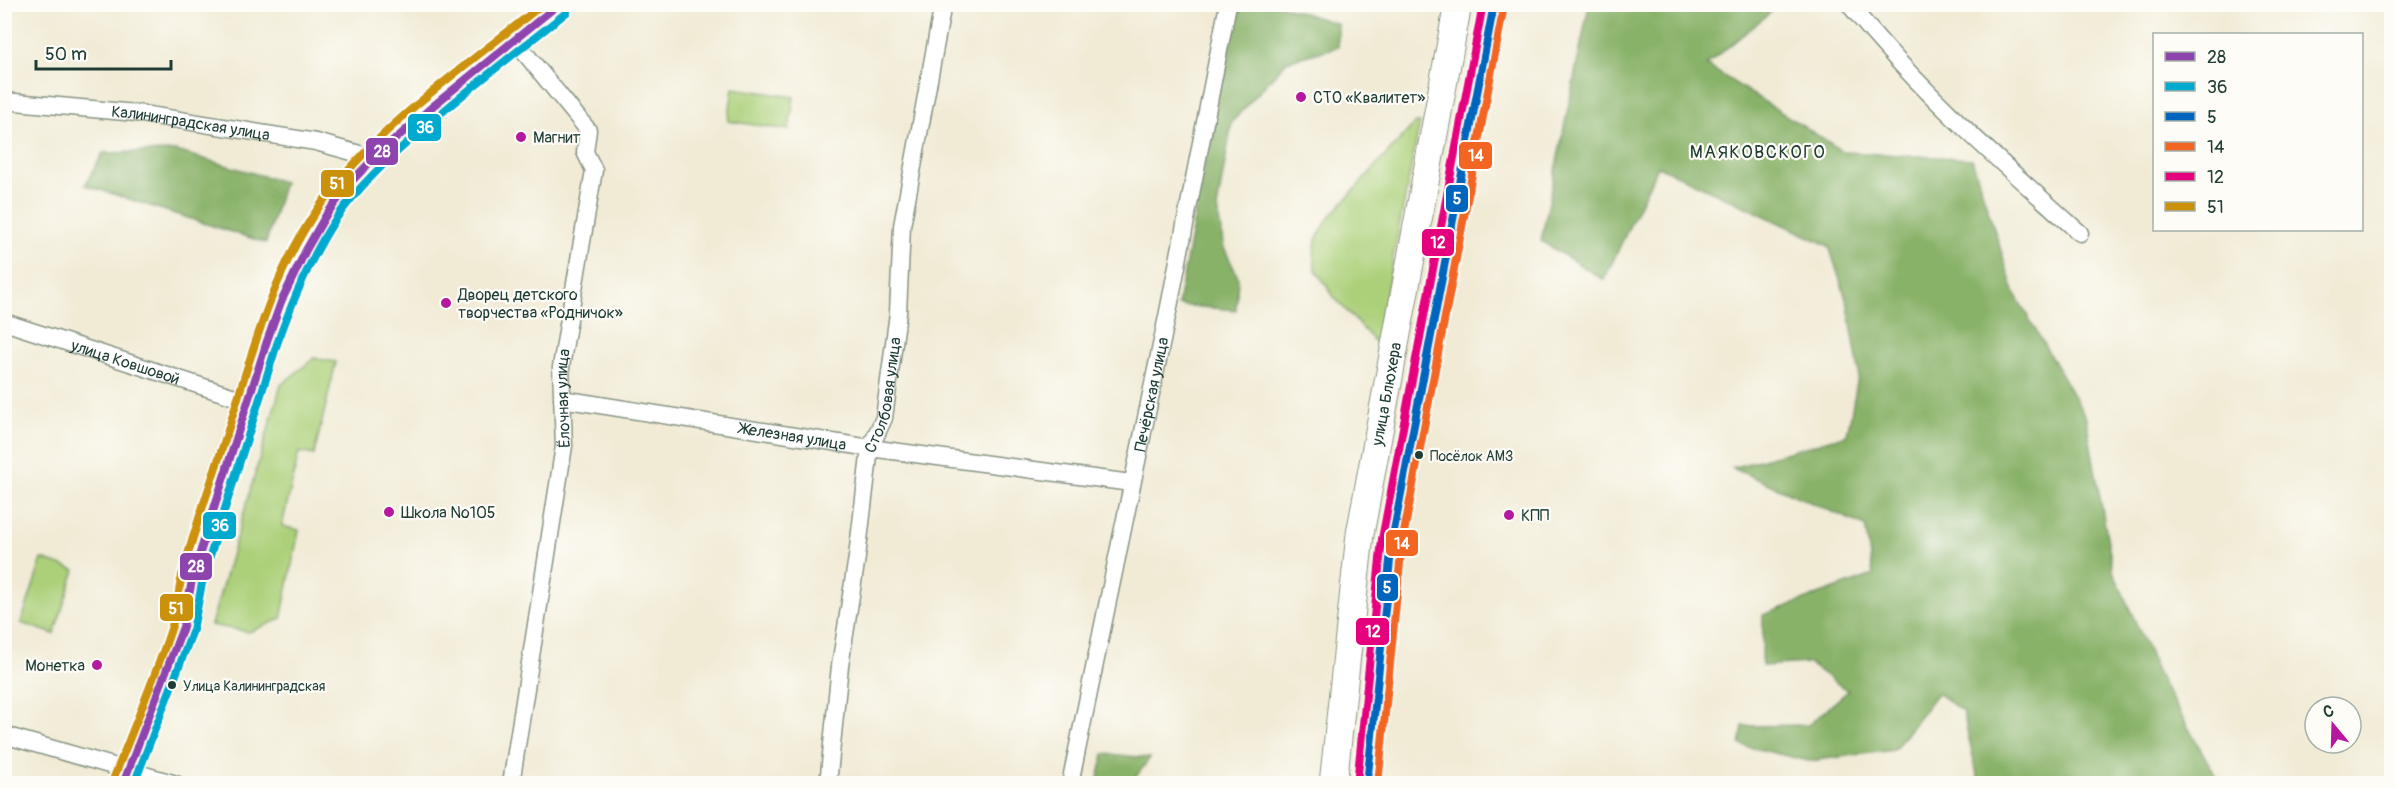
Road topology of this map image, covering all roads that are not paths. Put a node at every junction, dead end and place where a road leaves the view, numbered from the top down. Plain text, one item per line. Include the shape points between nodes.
1 (560, 4) edge
2 (943, 4) edge
3 (1228, 4) edge
4 (1458, 4) edge
5 (1494, 4) edge
6 (1849, 4) edge
7 (515, 41) junction
8 (4, 100) edge
9 (374, 158) junction
10 (2080, 233) dead end
11 (4, 322) edge
12 (562, 399) junction
13 (247, 401) junction
14 (870, 448) junction
15 (1131, 483) junction
16 (4, 735) edge
17 (126, 777) edge
18 (176, 783) edge
19 (511, 783) edge
20 (828, 783) edge
21 (1071, 783) edge
22 (1333, 783) edge
23 (1367, 783) edge

1 - 7 street
2 - 14 street, Столбовая улица via 902,226 898,313 884,418
3 - 15 street, Печёрская улица
4 - 22 main road, улица Блюхера via 1360,534
5 - 23 main road, улица Блюхера via 1392,541
6 - 10 street via 1878,41 1994,157
7 - 9 street
7 - 12 street, Ёлочная улица via 588,130 585,152 594,170 561,367
8 - 9 street, Калининградская улица via 136,113 316,142
9 - 13 street via 326,215 306,249 282,302
11 - 13 street, улица Ковшовой
12 - 14 street, Железная улица
12 - 19 street, Ёлочная улица via 564,446
13 - 17 street via 193,575 183,627
14 - 15 street, Железная улица
14 - 20 street, Столбовая улица
15 - 21 street, Печёрская улица
16 - 17 street
17 - 18 street

